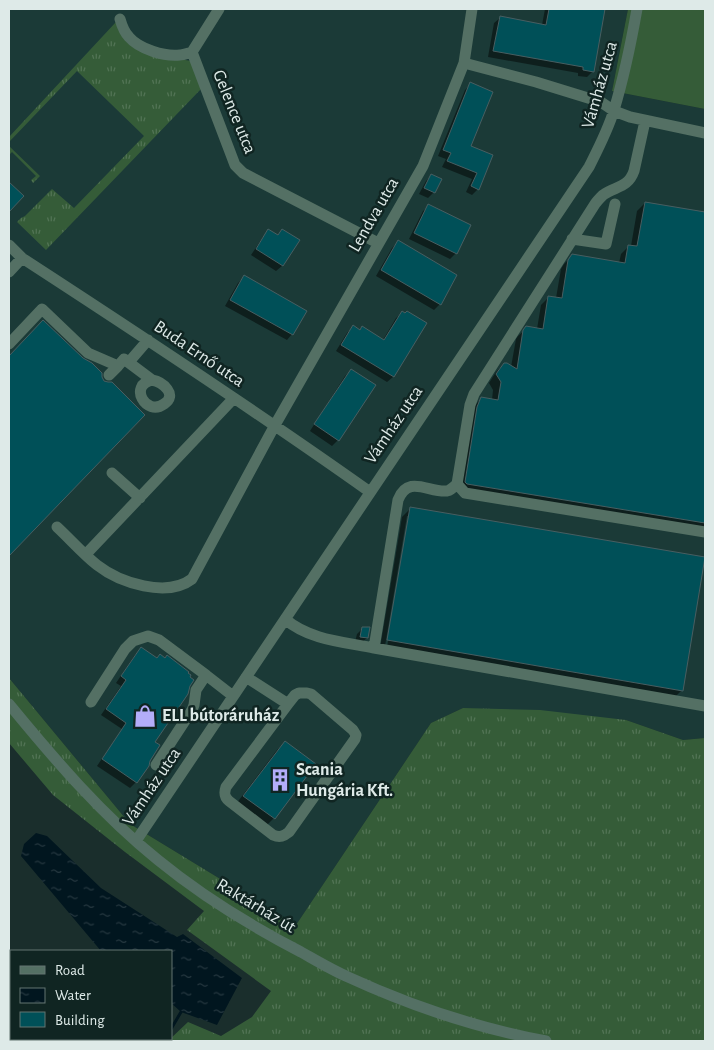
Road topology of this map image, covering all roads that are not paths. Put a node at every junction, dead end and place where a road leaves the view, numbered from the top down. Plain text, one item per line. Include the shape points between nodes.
1 (219, 9) edge
2 (471, 9) edge
3 (637, 9) edge
4 (120, 20) dead end
5 (192, 52) junction
6 (464, 63) junction
7 (614, 111) junction
8 (645, 121) junction
9 (705, 133) edge
10 (615, 204) dead end
11 (572, 239) junction
12 (378, 242) junction
13 (9, 245) edge
14 (22, 258) junction
15 (9, 272) edge
16 (148, 340) junction
17 (9, 344) edge
18 (123, 364) junction
19 (109, 376) dead end
20 (152, 380) dead end
21 (234, 398) junction
22 (274, 425) junction
23 (112, 473) dead end
24 (457, 484) junction
25 (370, 492) junction
26 (140, 498) junction
27 (57, 527) dead end
28 (705, 532) edge
29 (89, 552) dead end
30 (285, 619) junction
31 (374, 648) junction
32 (206, 675) junction
33 (246, 677) junction
34 (233, 696) junction
35 (91, 702) dead end
36 (9, 704) edge
37 (288, 704) junction
38 (705, 706) edge
39 (156, 765) dead end
40 (136, 841) junction
41 (546, 1041) edge

1 - 5 street
2 - 6 street, Lendva utca
3 - 7 street, Vámház utca
4 - 5 street via 128,37 141,46 162,54
5 - 12 street, Gelence utca via 233,162 239,170
6 - 7 street via 601,102
6 - 12 street, Lendva utca via 423,166
7 - 8 street
7 - 25 street, Vámház utca via 589,167
8 - 9 street
8 - 11 street via 632,177 600,198
10 - 11 street via 606,244
11 - 24 street via 471,400
12 - 22 street, Lendva utca
13 - 14 street, Buda Ernő utca
14 - 15 street
14 - 16 street, Buda Ernő utca
16 - 18 street
16 - 21 street, Buda Ernő utca
17 - 18 street via 42,309 88,353
18 - 19 street
18 - 20 street
21 - 22 street, Buda Ernő utca
21 - 26 street
22 - 25 street, Buda Ernő utca
22 - 27 street, Lendva utca via 195,575 188,582 160,588 121,578 97,565
23 - 26 street
24 - 28 street via 465,493
24 - 31 street via 446,491 416,486 400,495
25 - 30 street, Vámház utca
26 - 29 street
30 - 31 street via 295,627 320,637
30 - 33 street, Vámház utca
31 - 38 street
32 - 34 street
32 - 35 street via 159,640 148,636 134,641 125,649
32 - 39 street via 196,690 192,710
33 - 34 street, Vámház utca
33 - 37 street
34 - 40 street, Vámház utca
36 - 40 street, Raktárház út via 80,787
37 - 37 street via 298,693 311,694 356,735 289,832 278,837 224,795 226,787
40 - 41 street, Raktárház út via 212,900 346,976 450,1017

